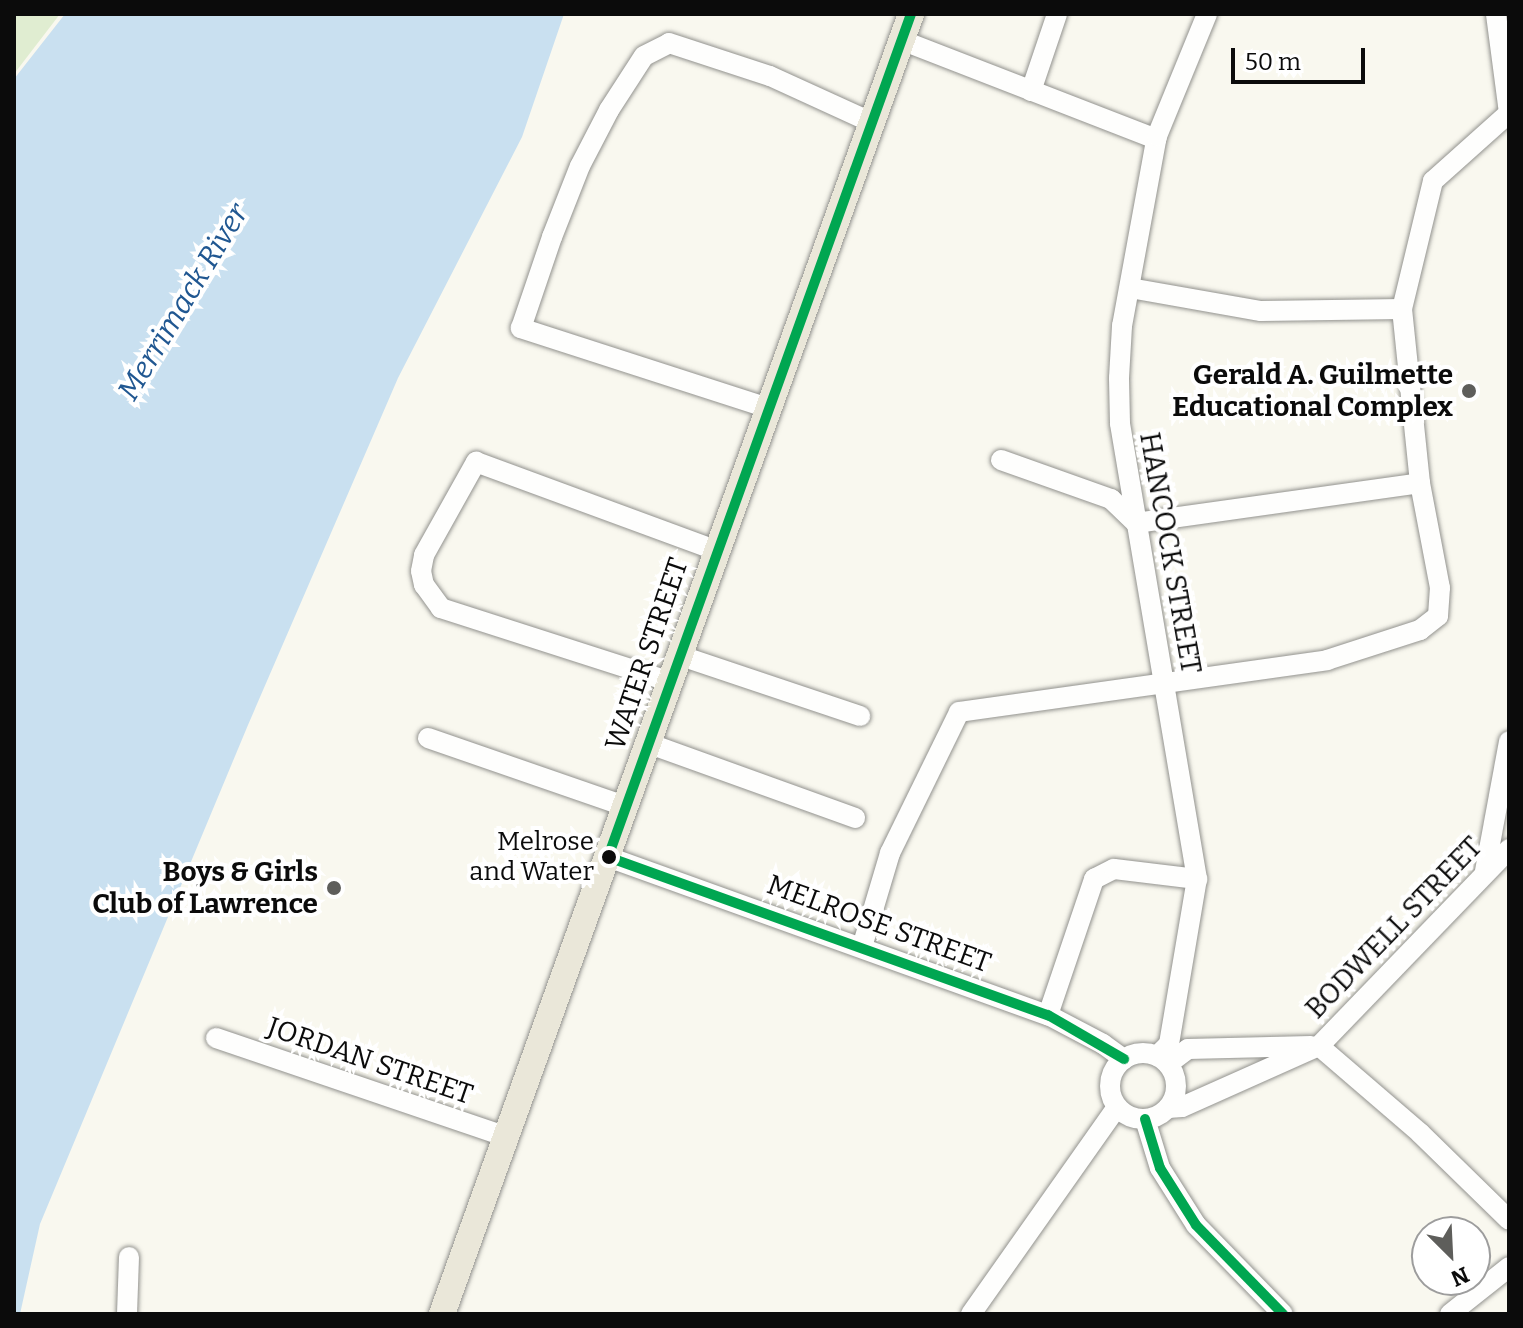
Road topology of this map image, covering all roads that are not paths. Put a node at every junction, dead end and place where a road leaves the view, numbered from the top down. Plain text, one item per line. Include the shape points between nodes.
1 (911, 14) edge
2 (1057, 14) edge
3 (1207, 14) edge
4 (1496, 14) edge
5 (901, 40) junction
6 (1031, 91) junction
7 (871, 122) junction
8 (1156, 139) junction
9 (1130, 288) junction
10 (1402, 309) junction
11 (768, 408) junction
12 (1001, 460) dead end
13 (1420, 483) junction
14 (1136, 523) junction
15 (718, 551) junction
16 (681, 656) junction
17 (671, 682) junction
18 (1164, 683) junction
19 (860, 716) dead end
20 (428, 738) dead end
21 (1509, 741) edge
22 (650, 744) junction
23 (627, 807) junction
24 (855, 818) dead end
25 (1509, 849) edge
26 (608, 857) junction
27 (1485, 871) junction
28 (1197, 879) junction
29 (862, 947) junction
30 (1048, 1015) junction
31 (216, 1038) dead end
32 (1319, 1046) junction
33 (1124, 1059) junction
34 (1163, 1060) junction
35 (1117, 1107) junction
36 (1168, 1108) junction
37 (1145, 1119) junction
38 (506, 1137) junction
39 (1509, 1220) edge
40 (129, 1257) dead end
41 (1509, 1267) edge
42 (130, 1313) edge
43 (442, 1314) edge
44 (971, 1314) edge
45 (1283, 1314) edge
46 (1450, 1314) edge

1 - 5 main road, WATER STREET
2 - 6 street
3 - 8 street, HANCOCK STREET
4 - 10 street via 1509,113 1433,181
5 - 6 street
5 - 7 main road, WATER STREET
6 - 8 street
7 - 11 main road, WATER STREET
7 - 11 street via 770,76 688,48 669,43 644,56 580,166 521,328
8 - 9 street, HANCOCK STREET
9 - 10 street via 1261,311
9 - 14 street, HANCOCK STREET via 1122,326 1120,423
10 - 13 street
11 - 15 main road, WATER STREET
12 - 14 street via 1111,499
13 - 14 street
13 - 18 street via 1440,588 1438,616 1420,630 1327,660
14 - 18 street, HANCOCK STREET
15 - 16 main road, WATER STREET
15 - 17 street via 476,462 424,555 424,585 441,608
16 - 17 main road, WATER STREET
16 - 19 street
17 - 22 main road, WATER STREET
18 - 28 street, HANCOCK STREET
18 - 29 street via 959,712 890,853
20 - 23 street
21 - 27 street
22 - 23 main road, WATER STREET
22 - 24 street
23 - 26 main road, WATER STREET
25 - 27 street, BODWELL STREET
26 - 29 street, MELROSE STREET
26 - 38 main road, WATER STREET
27 - 32 street, BODWELL STREET
28 - 30 street via 1114,869 1094,879
28 - 34 street, HANCOCK STREET
29 - 30 street, MELROSE STREET
30 - 33 street, MELROSE STREET
31 - 38 street, JORDAN STREET
32 - 34 street, BODWELL STREET via 1188,1049
32 - 36 street, BODWELL STREET via 1182,1107
32 - 39 street via 1420,1133
33 - 34 street via 1143,1053
33 - 35 street via 1110,1086
34 - 36 street via 1176,1084
35 - 37 street
35 - 44 street
36 - 37 street
37 - 45 street via 1160,1168 1196,1225
38 - 43 main road, WATER STREET
40 - 42 street
41 - 46 street

